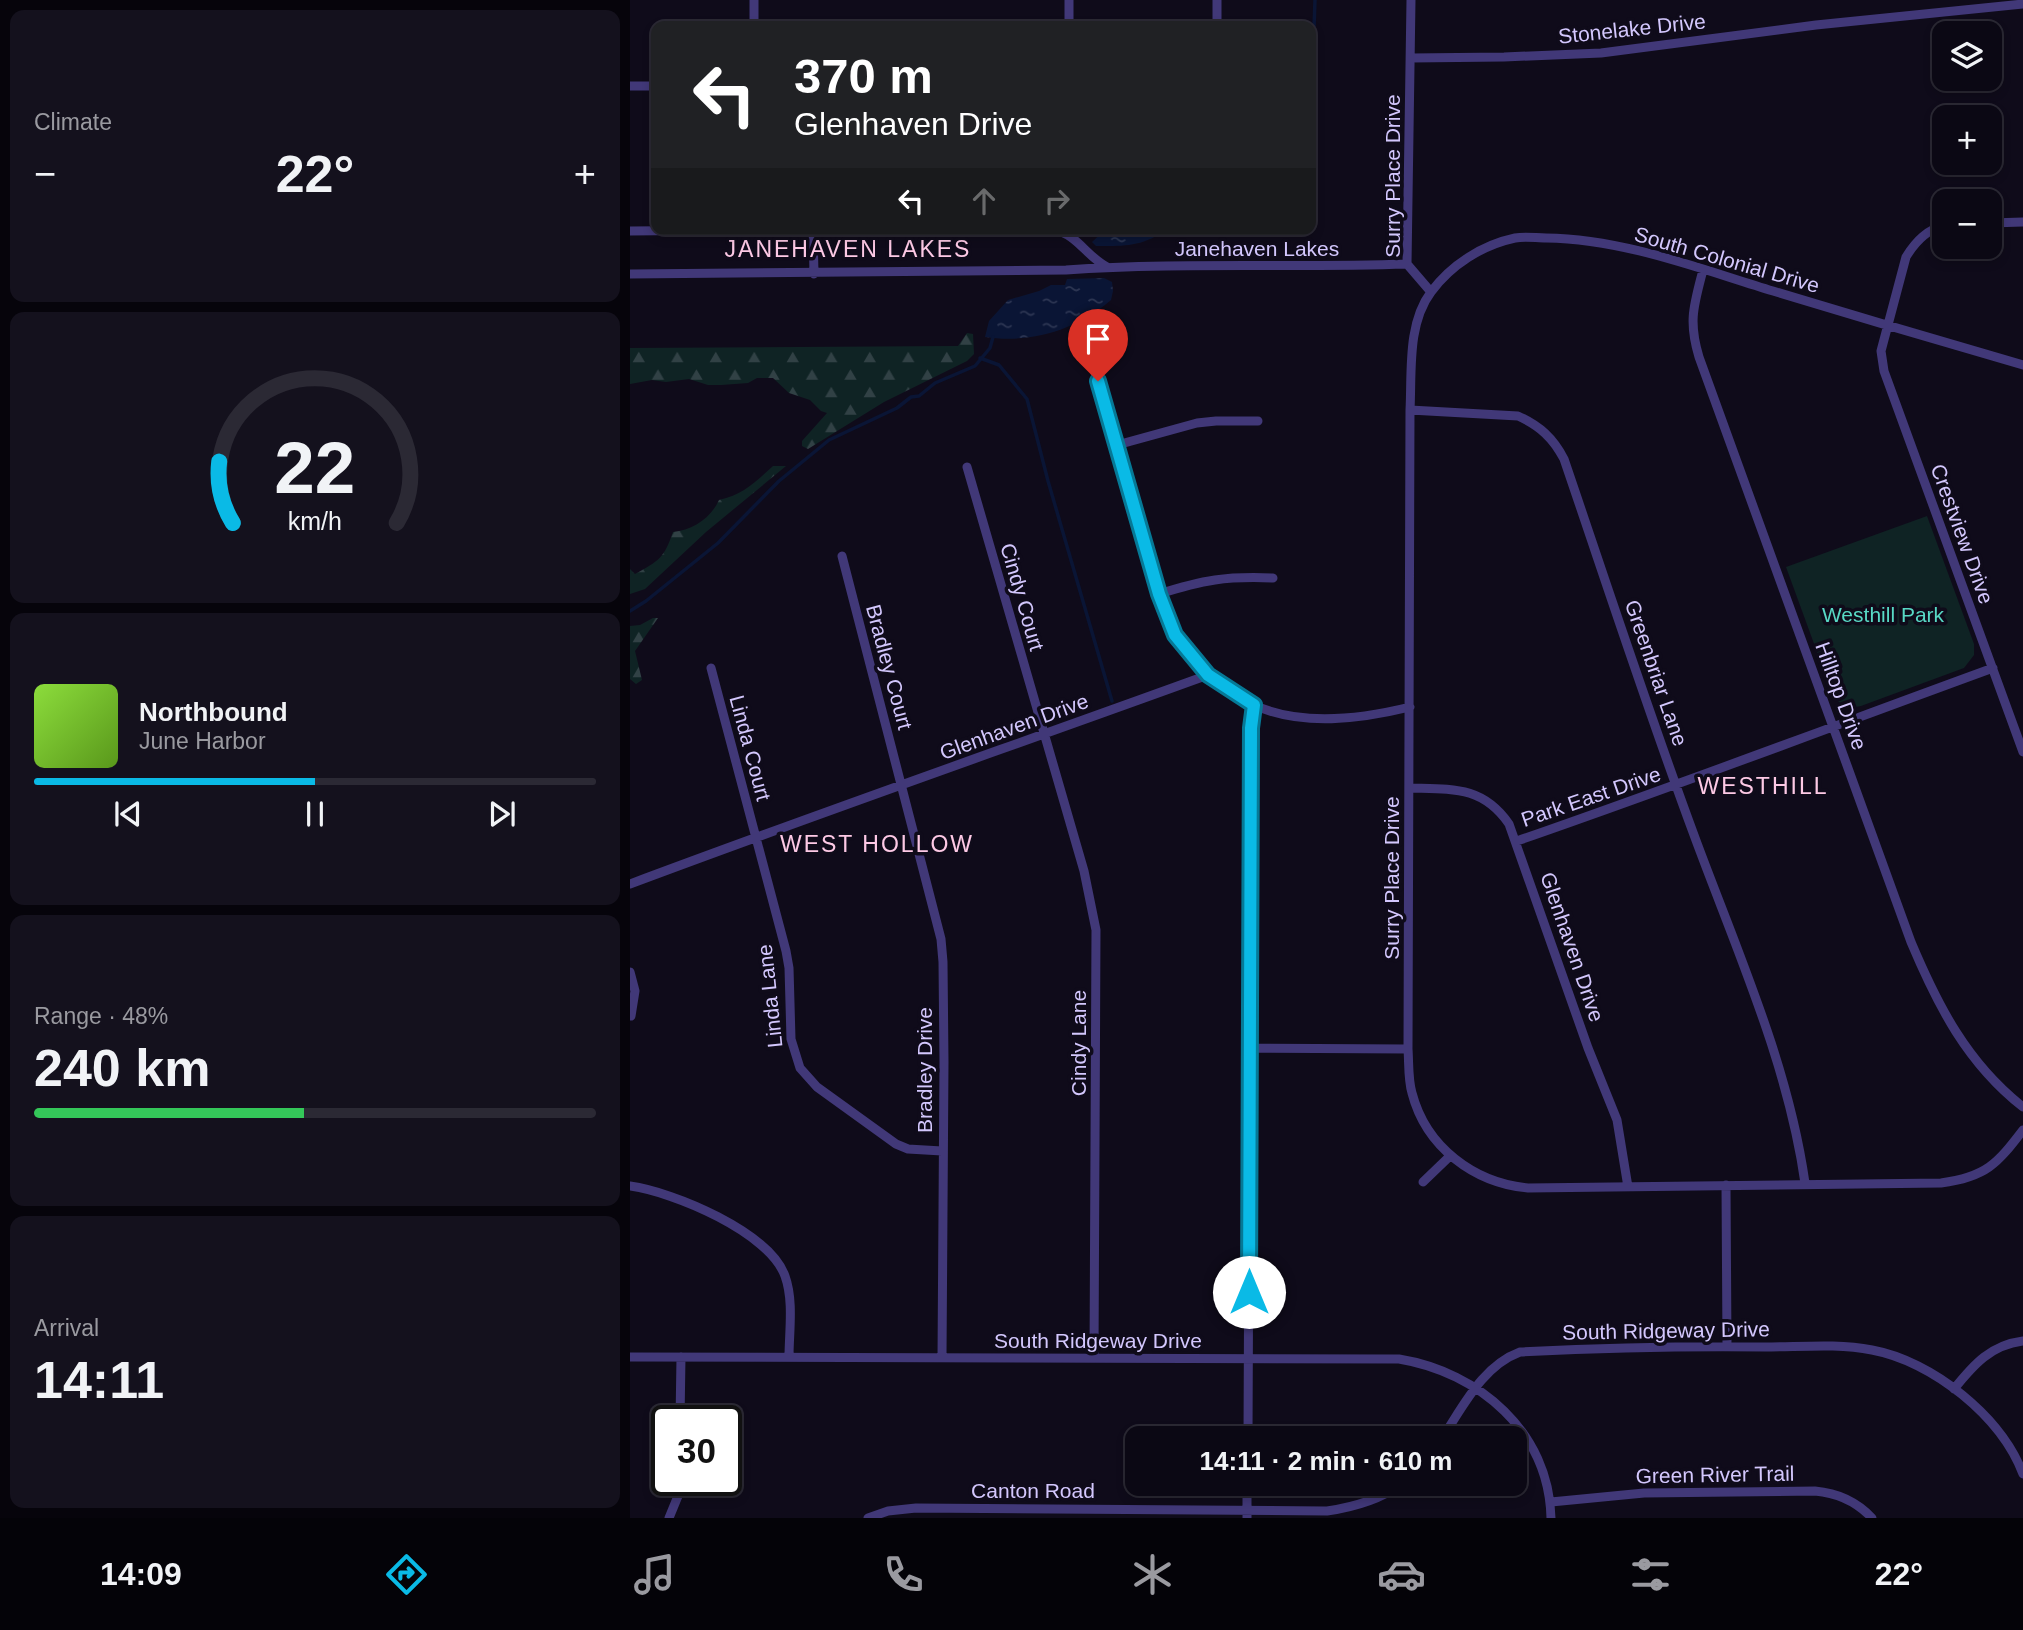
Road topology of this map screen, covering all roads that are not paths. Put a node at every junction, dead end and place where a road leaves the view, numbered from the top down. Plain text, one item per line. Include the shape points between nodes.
1 (754, 0) edge
2 (1069, 0) edge
3 (1217, 0) edge
4 (1411, 0) edge
5 (2023, 4) edge
6 (754, 21) edge
7 (1069, 21) edge
8 (1217, 21) edge
9 (1411, 58) junction
10 (630, 86) edge
11 (651, 86) edge
12 (2023, 222) edge
13 (2002, 223) edge
14 (630, 231) edge
15 (651, 231) edge
16 (1932, 231) edge
17 (814, 235) edge
18 (1068, 235) edge
19 (1101, 264) junction
20 (1407, 264) junction
21 (1703, 270) junction
22 (630, 274) edge
23 (814, 274) junction
24 (1431, 292) junction
25 (1887, 325) junction
26 (1091, 359) dead end
27 (2023, 365) edge
28 (1410, 410) junction
29 (1258, 421) dead end
30 (1117, 445) junction
31 (967, 467) dead end
32 (842, 556) dead end
33 (1273, 578) dead end
34 (1159, 594) junction
35 (711, 668) dead end
36 (1993, 668) junction
37 (1208, 675) junction
38 (1254, 705) junction
39 (1410, 707) junction
40 (1834, 725) junction
41 (1043, 735) junction
42 (2023, 752) edge
43 (902, 786) junction
44 (1676, 786) junction
45 (1411, 789) junction
46 (755, 837) junction
47 (1517, 841) junction
48 (630, 884) edge
49 (630, 972) edge
50 (631, 1016) edge
51 (1249, 1048) junction
52 (1408, 1049) junction
53 (2023, 1107) edge
54 (2023, 1130) edge
55 (942, 1152) junction
56 (1450, 1156) junction
57 (1423, 1182) dead end
58 (1805, 1183) junction
59 (1726, 1185) junction
60 (630, 1186) edge
61 (1628, 1188) junction
62 (2023, 1341) edge
63 (1727, 1346) junction
64 (630, 1357) edge
65 (681, 1357) junction
66 (789, 1357) junction
67 (1094, 1357) junction
68 (942, 1358) junction
69 (1248, 1359) junction
70 (1476, 1388) junction
71 (1954, 1389) junction
72 (680, 1405) edge
73 (1248, 1426) edge
74 (1450, 1426) edge
75 (2023, 1474) edge
76 (678, 1496) edge
77 (1383, 1496) edge
78 (1551, 1502) junction
79 (1247, 1513) edge
80 (669, 1518) edge
81 (868, 1518) edge
82 (1551, 1518) edge
83 (1872, 1518) edge

1 - 6 street
2 - 7 street
3 - 8 street
4 - 9 street, Surry Place Drive
5 - 9 street, Stonelake Drive via 1601,53
9 - 20 street, Surry Place Drive
10 - 11 street
12 - 13 street
14 - 15 street
16 - 25 street, Crestview Drive via 1906,257
17 - 23 street
18 - 19 street
19 - 20 street, Janehaven Lakes
19 - 23 street, Janehaven Lakes via 1087,268
20 - 24 street, Surry Place Drive
21 - 24 street, South Colonial Drive via 1599,242 1516,238 1484,248 1457,265
21 - 25 street, South Colonial Drive
21 - 40 street, Hilltop Drive via 1693,308 1692,335
22 - 23 street, Janehaven Lakes
24 - 28 street, Surry Place Drive via 1413,342
25 - 27 street, South Colonial Drive
25 - 36 street, Crestview Drive via 1881,351 1884,370
26 - 30 street
28 - 39 street, Surry Place Drive
28 - 44 street, Greenbriar Lane via 1518,416 1539,427 1557,445
29 - 30 street via 1196,423
30 - 34 street
31 - 41 street, Cindy Court
32 - 43 street, Bradley Court
33 - 34 street via 1236,576
34 - 37 street via 1175,635
35 - 46 street, Linda Court
36 - 40 street, Park East Drive
36 - 42 street, Crestview Drive
37 - 38 street
37 - 41 street, Glenhaven Drive
38 - 39 street via 1287,716 1324,719
38 - 51 street
39 - 45 street, Surry Place Drive
40 - 44 street, Park East Drive
40 - 53 street, Hilltop Drive via 1934,995 1968,1050
41 - 43 street, Glenhaven Drive
41 - 67 street, Cindy Lane via 1084,871 1096,930
43 - 46 street, Glenhaven Drive
43 - 55 street, Bradley Drive via 941,939
44 - 47 street, Park East Drive
44 - 58 street, Greenbriar Lane via 1775,1053 1798,1135
45 - 47 street, Glenhaven Drive via 1456,789 1477,795 1499,809
45 - 52 street, Surry Place Drive
46 - 48 street, Glenhaven Drive
46 - 55 street, Linda Lane via 789,968 790,1039 800,1068 817,1087 896,1144
47 - 61 street, Glenhaven Drive via 1617,1120
49 - 50 street via 635,991
51 - 52 street
51 - 69 street
52 - 56 street, Surry Place Drive via 1411,1092 1421,1118
54 - 58 street, Surry Place Drive via 1996,1164 1961,1180 1917,1185
55 - 68 street, Bradley Drive
56 - 57 street
56 - 61 street, Surry Place Drive via 1508,1187
58 - 59 street, Surry Place Drive
59 - 61 street, Surry Place Drive
59 - 63 street
60 - 66 street via 680,1199 755,1238 773,1256 788,1291
62 - 71 street via 1994,1349 1978,1360
63 - 70 street, South Ridgeway Drive via 1520,1352 1491,1369
63 - 71 street, South Ridgeway Drive via 1873,1350 1913,1364
64 - 65 street, South Ridgeway Drive
65 - 66 street, South Ridgeway Drive
65 - 72 street
66 - 68 street, South Ridgeway Drive
67 - 68 street, South Ridgeway Drive
67 - 69 street, South Ridgeway Drive
69 - 70 street, South Ridgeway Drive via 1399,1359 1445,1370
69 - 73 street
70 - 74 street
70 - 78 street via 1499,1405 1527,1440 1539,1461
71 - 75 street, South Ridgeway Drive via 1990,1422
76 - 80 street
77 - 79 street, Canton Road via 1326,1511
78 - 82 street
78 - 83 street, Green River Trail via 1644,1493 1815,1491 1843,1497
79 - 81 street, Canton Road via 916,1508

